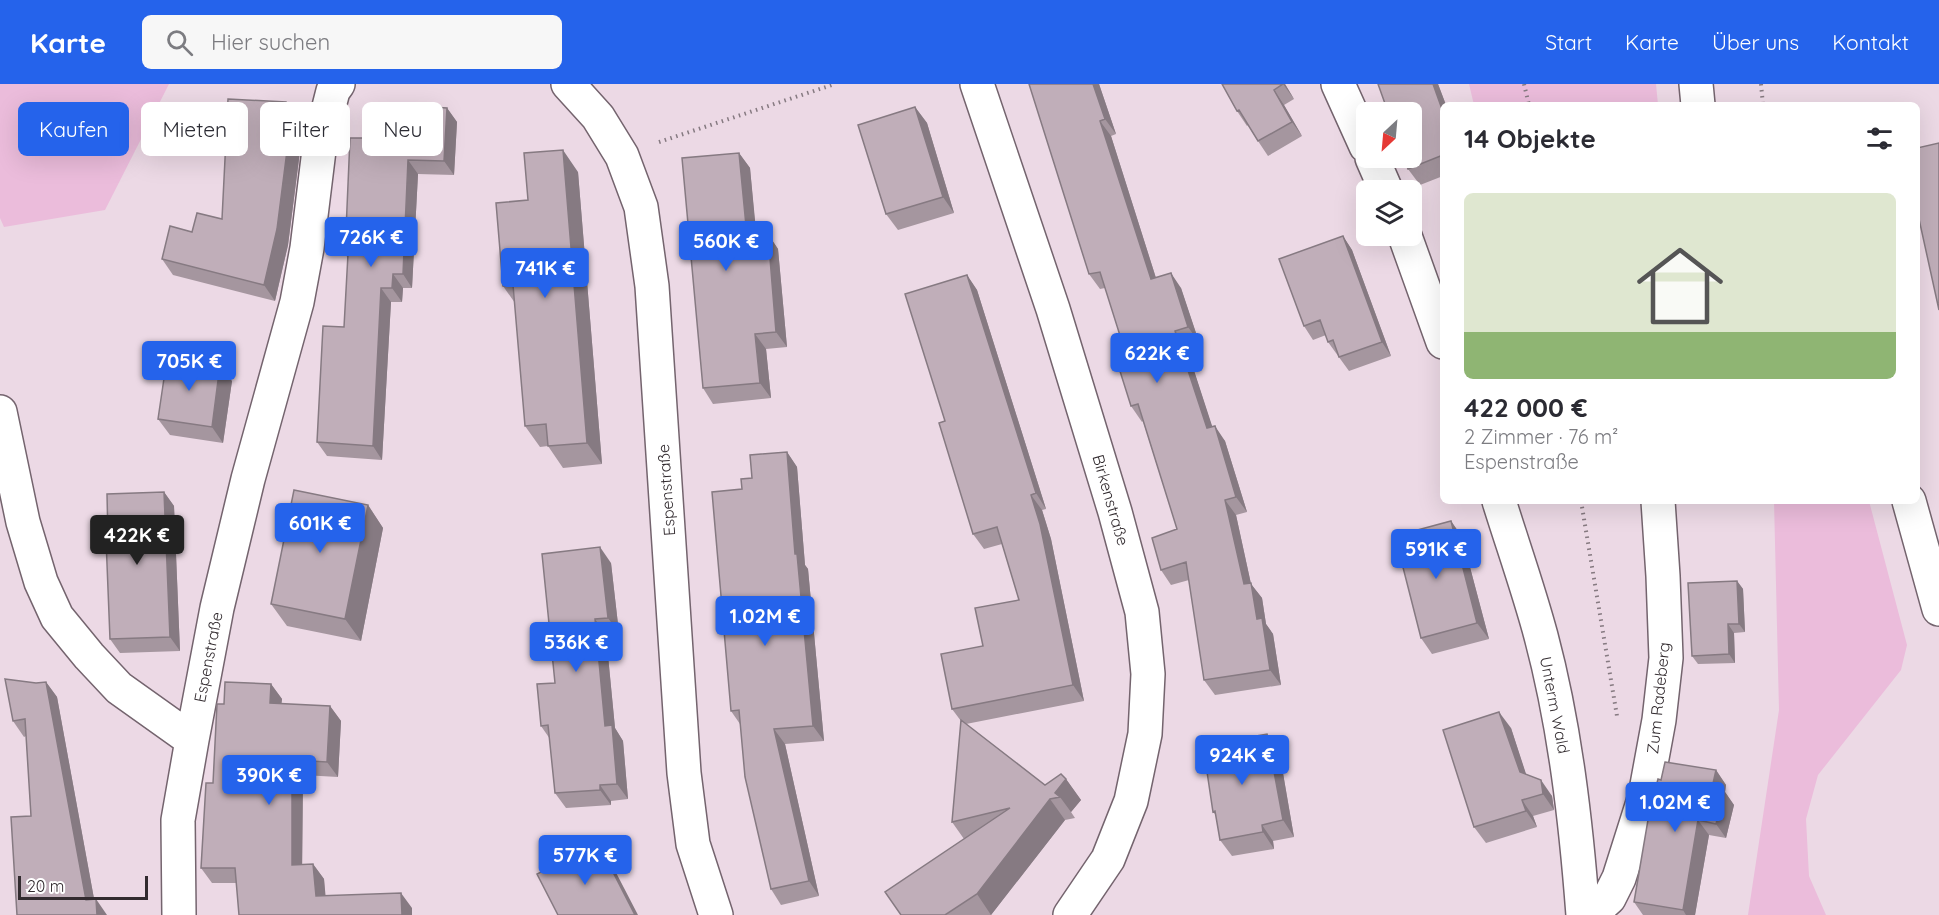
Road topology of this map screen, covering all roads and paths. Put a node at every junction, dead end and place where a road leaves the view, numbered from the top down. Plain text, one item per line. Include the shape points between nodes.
1 (338, 84) edge
2 (568, 84) edge
3 (835, 84) edge
4 (977, 84) edge
5 (1338, 84) edge
6 (1524, 84) edge
7 (1696, 84) edge
8 (1761, 84) edge
9 (1528, 102) edge
10 (1698, 102) edge
11 (1763, 102) edge
12 (1356, 124) edge
13 (622, 156) junction
14 (1409, 246) edge
15 (1440, 334) edge
16 (0, 412) edge
17 (1500, 504) edge
18 (1581, 504) edge
19 (1658, 504) edge
20 (1910, 504) edge
21 (1939, 609) edge
22 (1617, 719) dead end
23 (192, 740) junction
24 (179, 915) edge
25 (716, 915) edge
26 (1070, 915) edge
27 (1583, 915) edge
28 (1590, 915) edge

1 - 23 street, Espenstraße via 320,142 297,302 248,479
2 - 13 street, Espenstraße via 598,117
3 - 13 path
4 - 26 street, Birkenstraße via 1053,309 1142,612 1148,674 1145,734 1131,801 1108,859
5 - 12 street
6 - 9 path
7 - 10 street
8 - 11 path
13 - 25 street, Espenstraße via 641,207 652,286 684,773 693,844
14 - 15 street
16 - 23 street via 23,522 41,582 57,617 119,688
17 - 27 street, Unterm Wald via 1541,637 1559,721
18 - 22 path
19 - 28 street, Zum Radeberg via 1666,658 1659,720 1645,795 1619,878 1609,898
20 - 21 street
23 - 24 street, Espenstraße via 178,820

